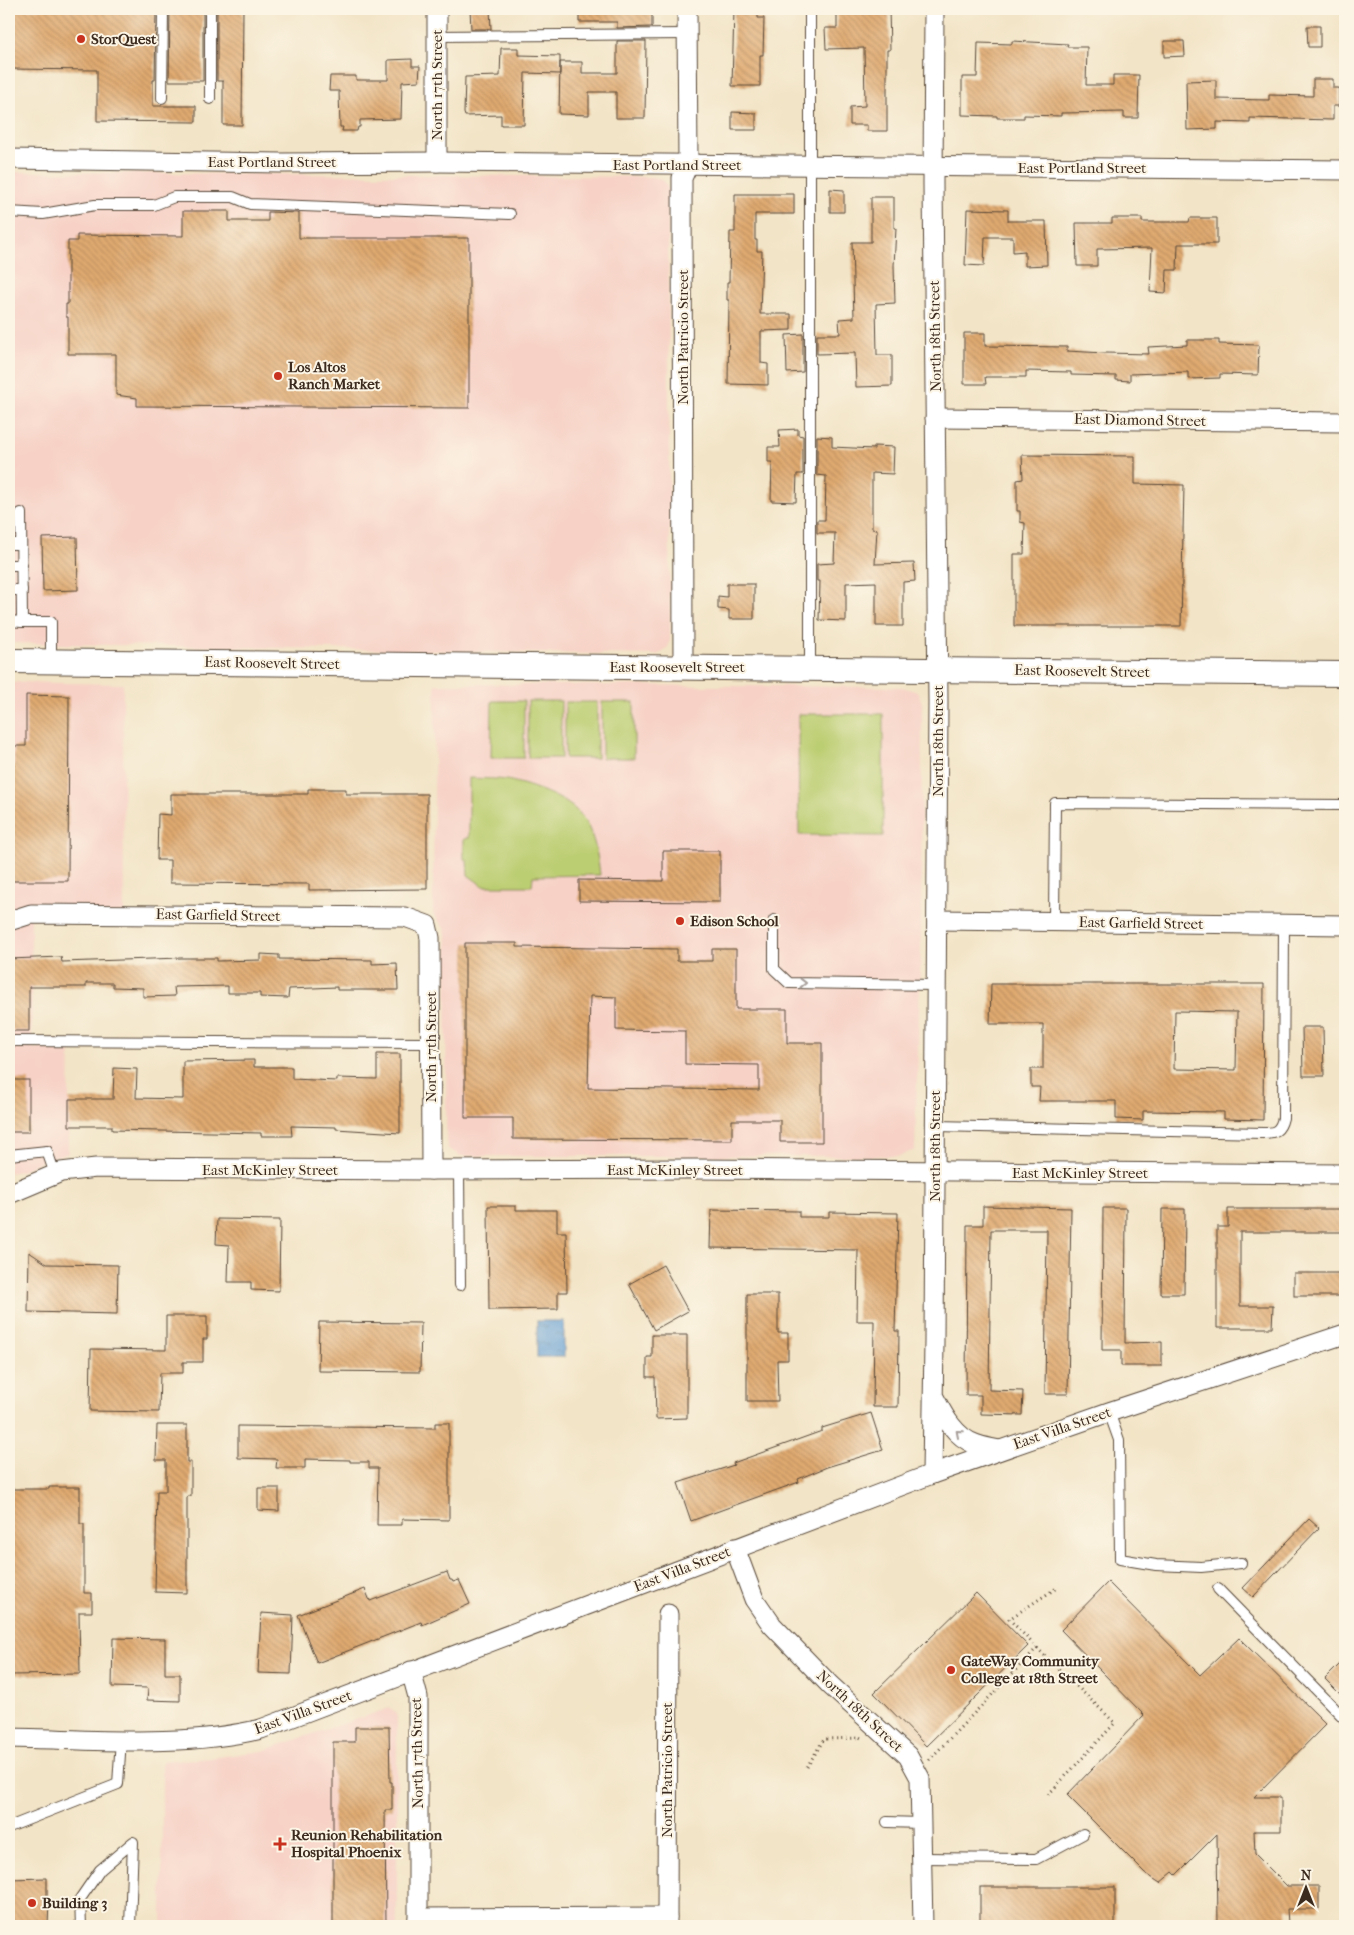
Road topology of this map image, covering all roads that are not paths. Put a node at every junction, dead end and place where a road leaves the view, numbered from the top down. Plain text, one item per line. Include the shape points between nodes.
1 (163, 9) edge
2 (210, 9) edge
3 (437, 9) edge
4 (687, 9) edge
5 (810, 9) edge
6 (934, 9) edge
7 (687, 34) junction
8 (438, 36) junction
9 (162, 98) dead end
10 (210, 99) dead end
11 (9, 159) edge
12 (437, 162) junction
13 (688, 165) junction
14 (810, 166) junction
15 (933, 167) junction
16 (1345, 170) edge
17 (9, 212) edge
18 (510, 214) dead end
19 (936, 418) junction
20 (1345, 422) edge
21 (21, 513) dead end
22 (9, 544) edge
23 (21, 544) junction
24 (9, 565) edge
25 (22, 565) junction
26 (9, 590) edge
27 (22, 590) junction
28 (9, 622) edge
29 (22, 622) junction
30 (9, 660) edge
31 (51, 661) junction
32 (683, 667) junction
33 (810, 667) junction
34 (938, 670) junction
35 (1345, 674) edge
36 (1345, 805) edge
37 (774, 920) dead end
38 (937, 920) junction
39 (9, 921) edge
40 (1054, 921) junction
41 (1284, 924) junction
42 (427, 925) joint
43 (1345, 925) edge
44 (936, 984) junction
45 (9, 1041) edge
46 (430, 1043) junction
47 (936, 1126) junction
48 (9, 1155) edge
49 (431, 1170) junction
50 (459, 1170) junction
51 (936, 1172) junction
52 (55, 1174) junction
53 (1345, 1174) edge
54 (9, 1194) edge
55 (460, 1285) dead end
56 (1345, 1334) edge
57 (933, 1396) junction
58 (1110, 1412) junction
59 (999, 1450) junction
60 (932, 1474) junction
61 (735, 1548) junction
62 (1241, 1563) dead end
63 (1218, 1588) dead end
64 (668, 1614) dead end
65 (411, 1671) junction
66 (1345, 1719) edge
67 (9, 1738) edge
68 (121, 1739) junction
69 (887, 1822) dead end
70 (922, 1823) junction
71 (9, 1826) edge
72 (1083, 1834) dead end
73 (922, 1858) junction
74 (418, 1922) edge
75 (667, 1922) edge
76 (81, 1926) edge
77 (130, 1926) edge
78 (923, 1926) edge

1 - 9 lane
2 - 10 lane
3 - 8 street, North 17th Street
4 - 7 street, North Patricio Street
5 - 14 lane
6 - 15 street, North 18th Street
7 - 8 lane
7 - 13 street, North Patricio Street
8 - 12 street, North 17th Street
11 - 12 street, East Portland Street
12 - 13 street, East Portland Street
13 - 14 street, East Portland Street
13 - 32 street, North Patricio Street via 682,178
14 - 15 street, East Portland Street
14 - 33 lane
15 - 16 street, East Portland Street
15 - 19 street, North 18th Street
17 - 18 lane via 43,214 95,205 154,205 174,197 233,197 250,204
19 - 20 street, East Diamond Street
19 - 34 street, North 18th Street
21 - 23 lane
22 - 23 lane
23 - 25 lane
24 - 25 lane
25 - 27 lane
26 - 27 lane
27 - 29 lane
28 - 29 lane
29 - 31 lane via 51,622
30 - 31 street, East Roosevelt Street
31 - 32 street, East Roosevelt Street
32 - 33 street, East Roosevelt Street
33 - 34 street, East Roosevelt Street
34 - 35 street, East Roosevelt Street
34 - 38 street, North 18th Street
36 - 40 lane via 1055,803
37 -> 44 lane via 774,969 789,983
38 - 40 street, East Garfield Street
38 - 44 street, North 18th Street
39 - 42 street, East Garfield Street via 31,914 138,914 405,917
40 - 41 street, East Garfield Street
41 - 43 street, East Garfield Street
41 - 47 lane via 1283,1118 1281,1127 1272,1133
42 - 46 street, North 17th Street via 430,938
44 - 47 street, North 18th Street
45 - 46 lane
46 - 49 street, North 17th Street
47 - 51 street, North 18th Street
48 - 52 lane via 47,1151
49 - 50 street, East McKinley Street
49 - 52 street, East McKinley Street via 96,1168
50 - 51 street, East McKinley Street
50 - 55 lane
51 - 53 street, East McKinley Street
51 - 57 street, North 18th Street
52 - 54 street, East McKinley Street
56 - 58 street, East Villa Street
59 -> 57 street via 973,1444 954,1430
57 - 60 street, North 18th Street
58 - 59 street, East Villa Street
58 - 62 lane via 1119,1440 1120,1559 1201,1567
59 - 60 street, East Villa Street
60 - 61 street, East Villa Street
61 - 65 street, East Villa Street
61 - 70 street, North 18th Street via 754,1599 772,1626 830,1685 908,1756 920,1778
63 - 66 lane
64 - 75 street, North Patricio Street
65 - 68 street, East Villa Street via 283,1722 234,1735 167,1740
65 - 74 street, North 17th Street via 418,1698
67 - 68 street, East Villa Street
68 - 71 lane via 118,1784
69 - 70 lane
70 - 73 street, North 18th Street
72 - 73 lane via 1036,1859
73 - 78 street, North 18th Street
74 - 75 street
76 - 77 lane via 80,1899 100,1870 133,1842

